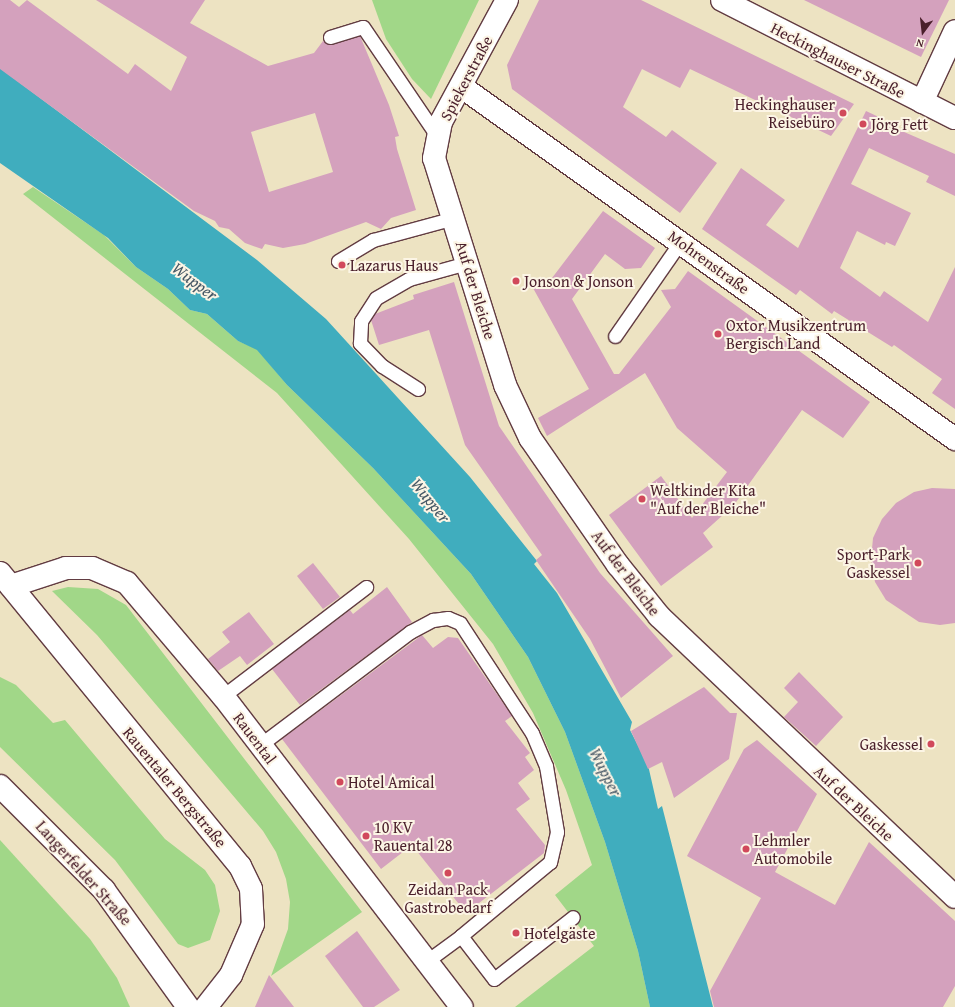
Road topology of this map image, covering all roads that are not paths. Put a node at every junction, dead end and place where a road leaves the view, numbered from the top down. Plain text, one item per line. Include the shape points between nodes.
1 (507, 0) edge
2 (722, 0) edge
3 (955, 31) edge
4 (330, 37) dead end
5 (462, 87) junction
6 (922, 102) junction
7 (955, 118) edge
8 (437, 136) junction
9 (434, 158) joint
10 (454, 218) junction
11 (681, 242) junction
12 (338, 261) dead end
13 (467, 264) junction
14 (615, 336) dead end
15 (418, 389) dead end
16 (955, 439) edge
17 (6, 580) edge
18 (366, 587) dead end
19 (223, 696) junction
20 (260, 745) junction
21 (0, 786) edge
22 (955, 897) edge
23 (573, 917) dead end
24 (461, 936) junction
25 (427, 961) junction
26 (188, 1007) edge
27 (206, 1007) edge
28 (462, 1007) edge

1 - 5 street, Spiekerstraße
2 - 6 street, Heckinghauser Straße
3 - 6 street
4 - 8 lane via 363,27
5 - 8 street, Spiekerstraße via 441,122
5 - 11 street, Mohrenstraße
6 - 7 street, Heckinghauser Straße
8 - 9 street, Spiekerstraße
9 - 10 street, Auf der Bleiche
10 - 12 lane via 373,240
10 - 13 street, Auf der Bleiche
11 - 14 lane
11 - 16 street, Mohrenstraße
13 - 15 lane via 409,279 376,298 361,321 360,343 382,366
13 - 22 street, Auf der Bleiche via 505,385 530,438 618,565 659,616 699,657
17 - 19 street, Rauental via 66,568 92,568 110,573 144,600
17 - 27 street, Rauentaler Bergstraße via 240,866 251,889 253,924 231,975
18 - 19 lane
19 - 20 street, Rauental
20 - 24 lane via 410,632 433,620 448,618 460,623 532,733 546,766 557,832 550,862
20 - 25 street, Rauental
21 - 26 street, Langerfelder Straße via 104,890
23 - 24 lane via 494,979
24 - 25 lane
25 - 28 street, Rauental

